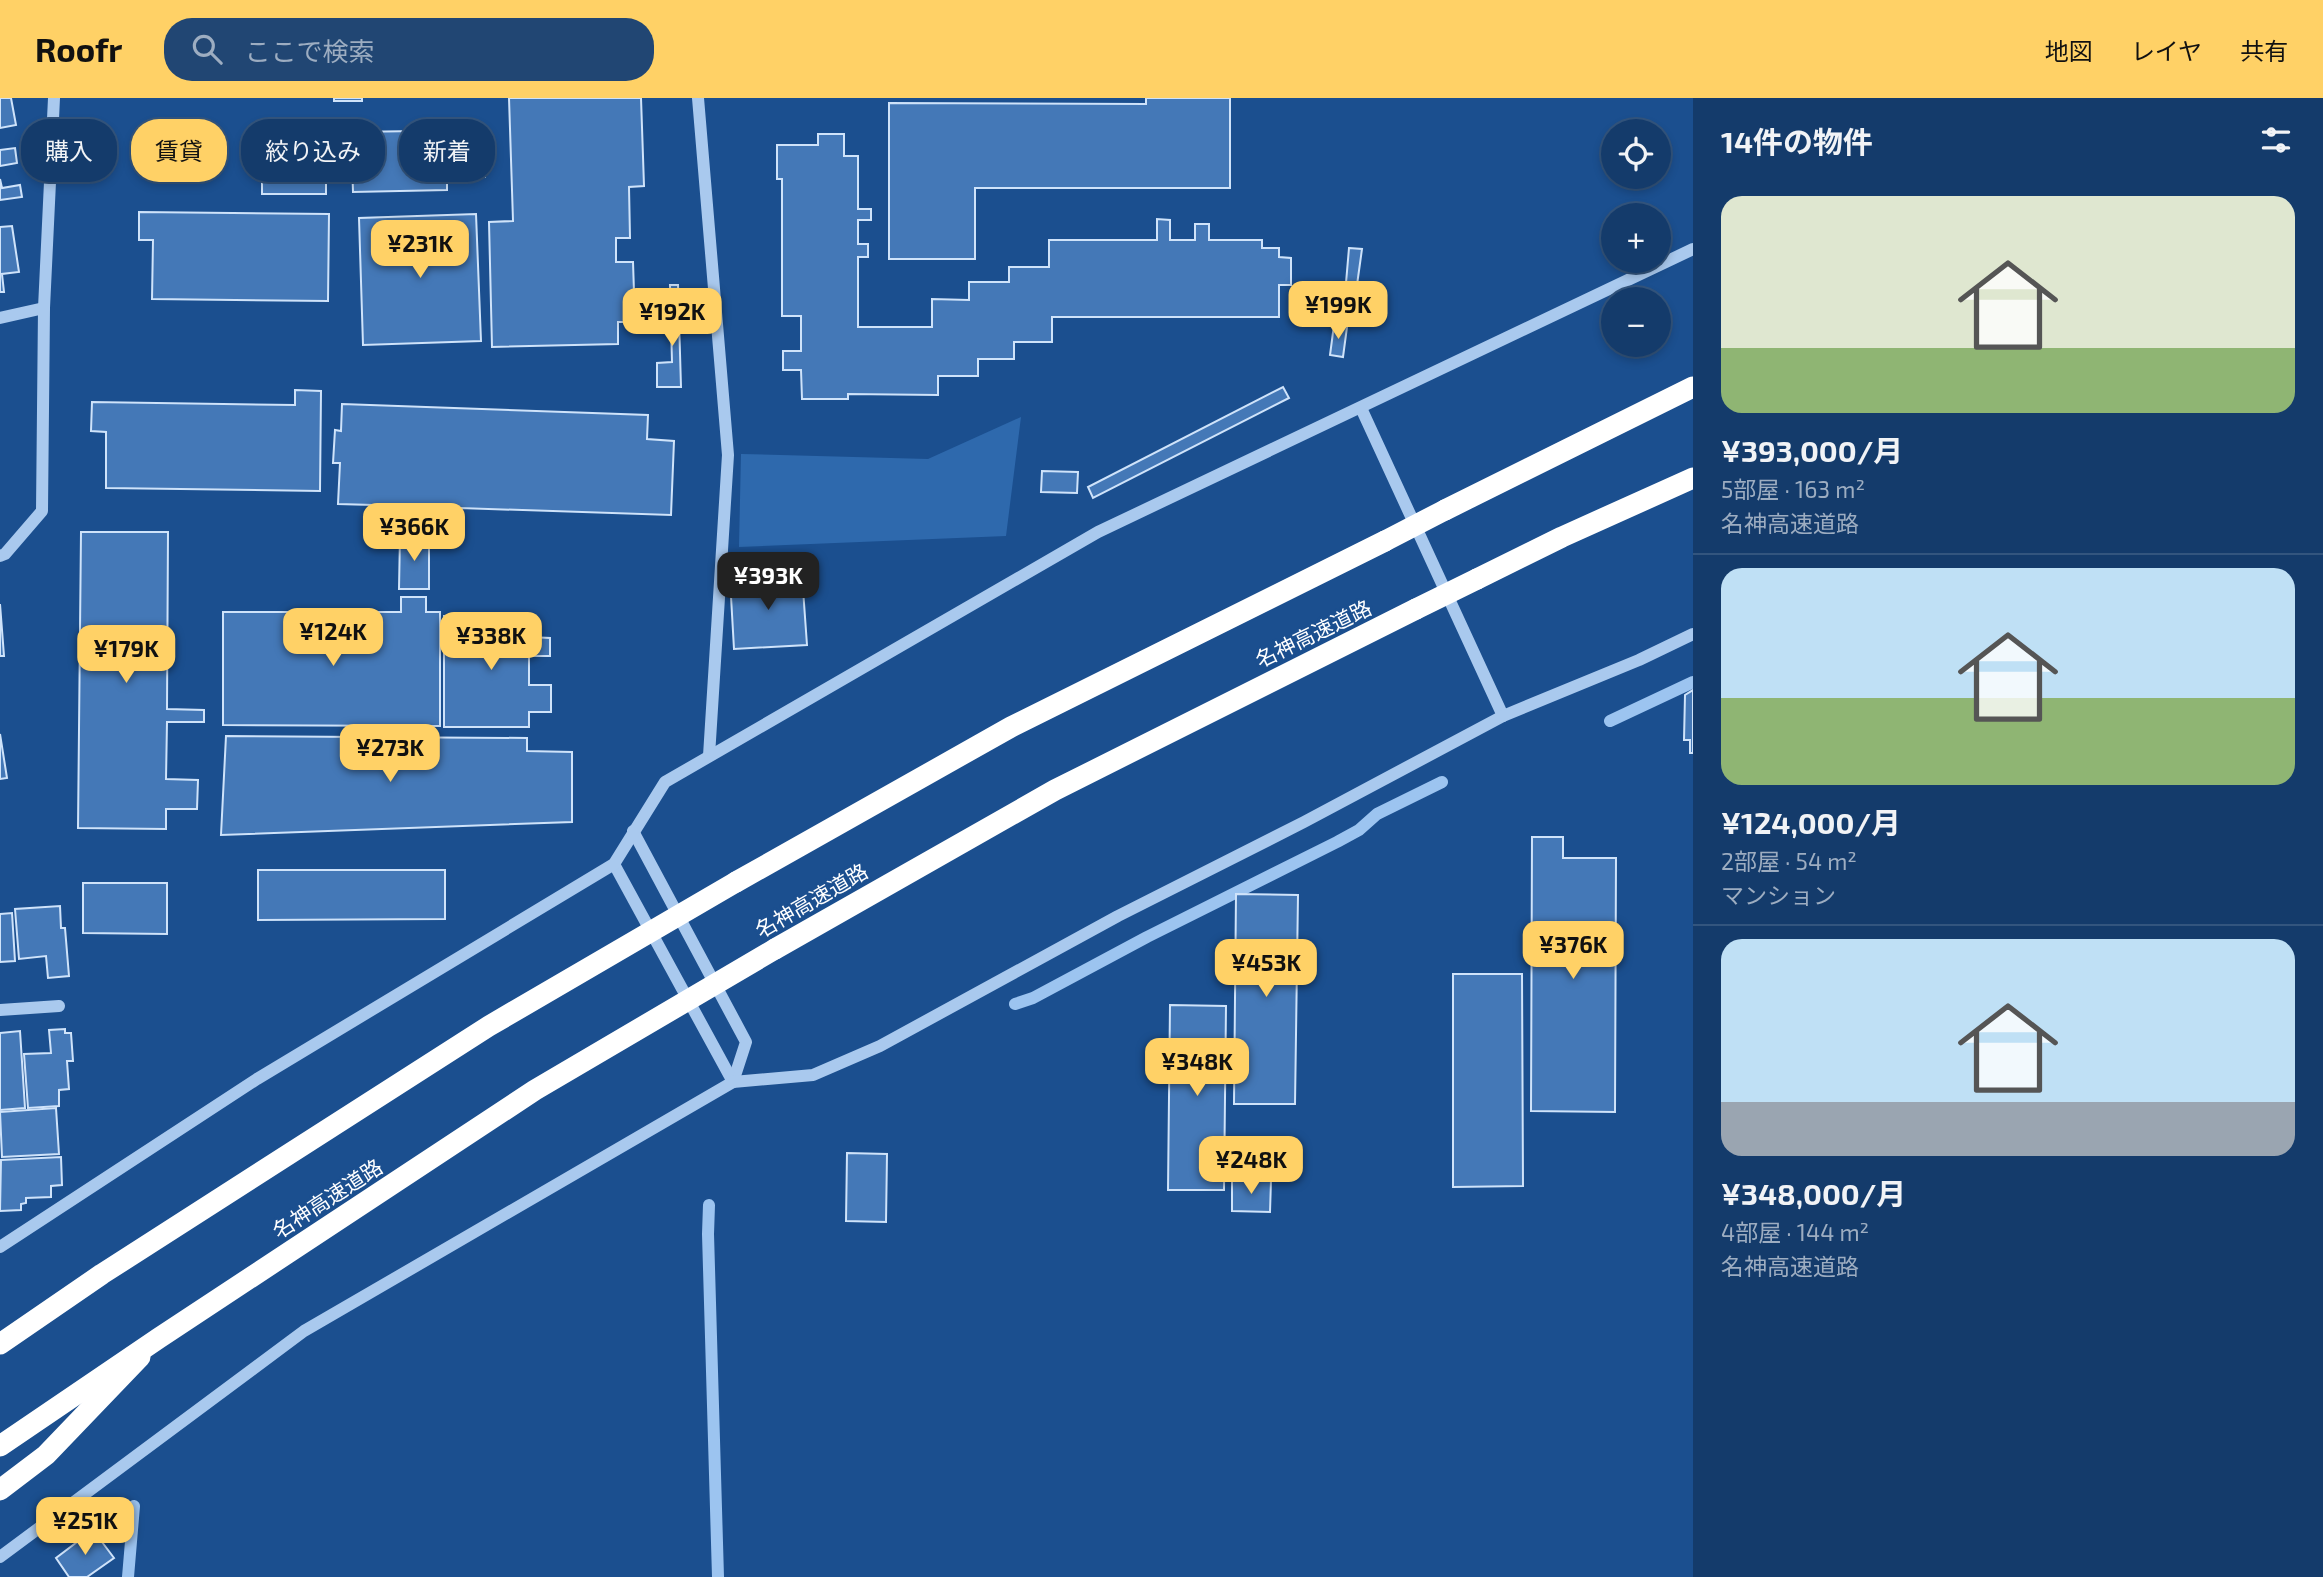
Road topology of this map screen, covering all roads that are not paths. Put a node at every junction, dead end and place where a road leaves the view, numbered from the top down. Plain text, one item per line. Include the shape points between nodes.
1 (54, 98) edge
2 (698, 98) edge
3 (1693, 249) edge
4 (44, 308) junction
5 (0, 318) edge
6 (1693, 387) edge
7 (1361, 408) junction
8 (1693, 478) edge
9 (0, 556) edge
10 (1693, 634) edge
11 (1503, 716) junction
12 (709, 756) junction
13 (633, 831) junction
14 (614, 864) junction
15 (59, 1006) dead end
16 (0, 1010) edge
17 (733, 1082) junction
18 (0, 1247) edge
19 (159, 1338) junction
20 (0, 1344) edge
21 (0, 1446) edge
22 (0, 1489) edge
23 (0, 1558) edge

1 - 4 street
2 - 12 street via 728,455
3 - 7 street
4 - 5 street
4 - 9 street via 42,511
6 - 20 highway, bridge via 1011,727 736,882 489,1026
7 - 11 street
7 - 12 street via 1098,532
8 - 19 highway, 名神高速道路, bridge via 1477,579 1055,790 535,1090
10 - 11 street
11 - 17 street via 880,1046 813,1075
12 - 13 street via 665,782
13 - 14 street
13 - 17 street via 746,1042
14 - 17 street
14 - 18 street via 257,1079
15 - 16 street
17 - 23 street via 304,1331
19 - 21 highway, 名神高速道路, bridge
19 - 22 highway, bridge via 46,1455

